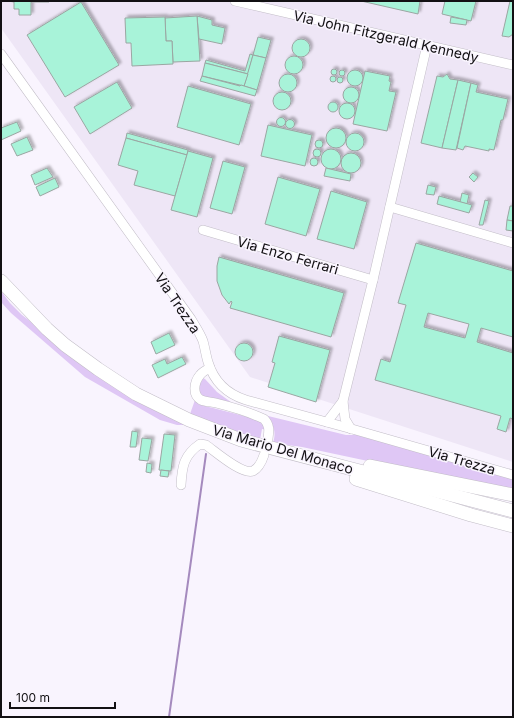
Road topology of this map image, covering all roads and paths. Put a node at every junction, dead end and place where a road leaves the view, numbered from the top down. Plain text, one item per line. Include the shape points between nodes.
1 (235, 1) edge
2 (427, 45) junction
3 (1, 54) edge
4 (513, 65) edge
5 (390, 208) junction
6 (203, 230) dead end
7 (513, 243) edge
8 (374, 280) junction
9 (1, 281) edge
10 (210, 368) junction
11 (339, 412) junction
12 (332, 424) junction
13 (351, 428) junction
14 (268, 439) dead end
15 (264, 455) dead end
16 (297, 455) junction
17 (513, 475) edge
18 (181, 485) dead end
19 (513, 495) edge
20 (513, 511) edge
21 (513, 526) edge

1 - 2 street, Via John Fitzgerald Kennedy
2 - 4 street, Via John Fitzgerald Kennedy
2 - 5 street
3 - 10 street, Via Trezza via 191,319 203,341
5 - 7 street
5 - 8 street
6 - 8 street, Via Enzo Ferrari
8 - 11 street
9 - 16 highway, Via Mario Del Monaco via 66,345 136,394 211,430
10 - 12 street, Via Trezza via 220,385 233,395
10 - 14 street via 197,379 197,397 264,419 270,428
11 - 12 street
11 - 13 street
12 - 13 street, Via Trezza
13 - 17 street, Via Trezza
15 - 18 street via 257,468 247,472 206,445 200,444 191,450 185,459
16 - 19 highway via 338,460
16 - 20 highway, Via Mario Del Monaco
16 - 21 highway via 335,472

